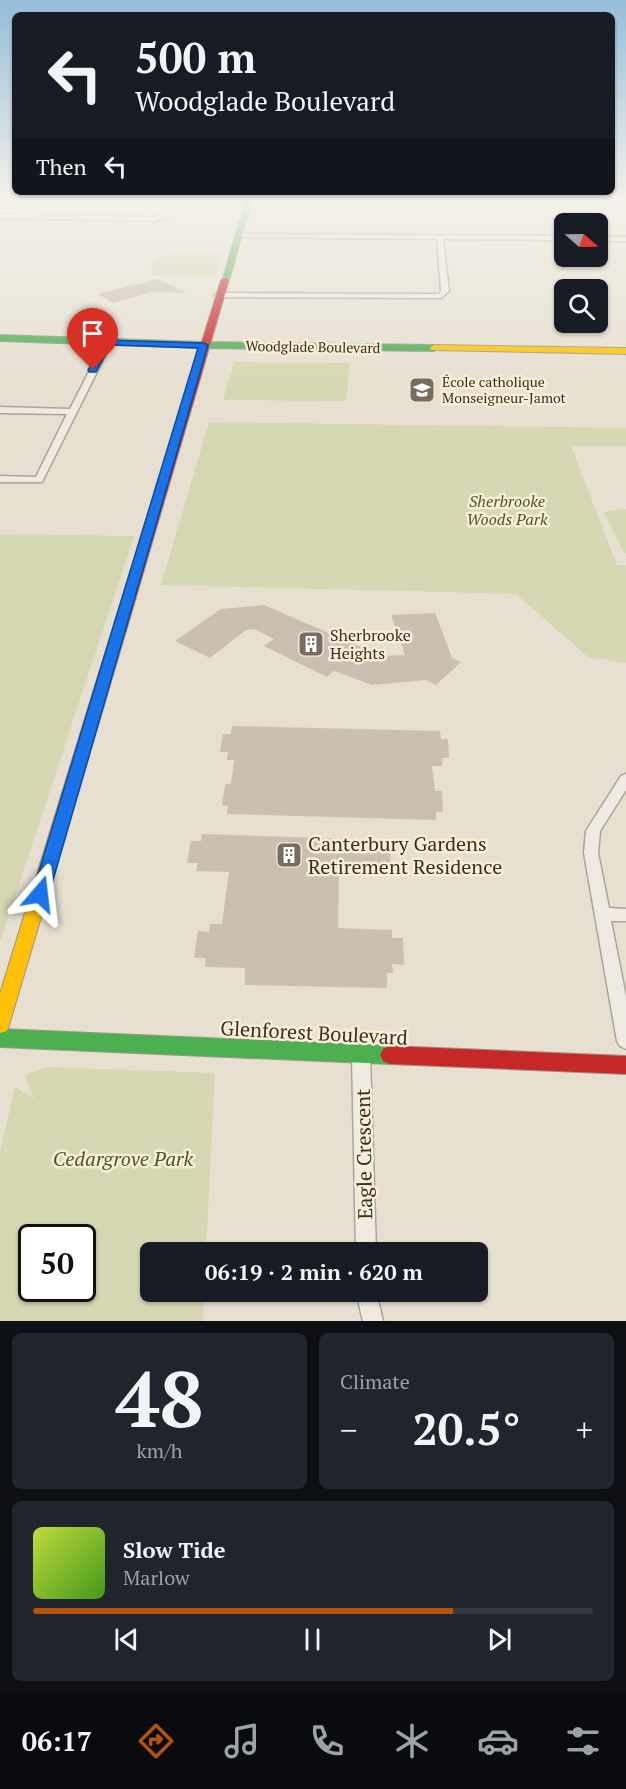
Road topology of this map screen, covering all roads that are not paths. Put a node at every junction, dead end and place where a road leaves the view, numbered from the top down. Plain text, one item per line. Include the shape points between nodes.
1 (230, 261) edge
2 (442, 261) edge
3 (219, 295) junction
4 (0, 338) edge
5 (108, 342) junction
6 (204, 345) junction
7 (626, 351) edge
8 (0, 410) edge
9 (72, 412) junction
10 (0, 479) edge
11 (626, 779) edge
12 (603, 914) junction
13 (626, 915) edge
14 (0, 1025) edge
15 (0, 1038) edge
16 (626, 1041) edge
17 (361, 1055) junction
18 (626, 1065) edge
19 (366, 1242) edge
20 (367, 1302) edge
21 (373, 1321) edge

1 - 3 main road
2 - 3 street via 445,291 441,296
3 - 6 main road
4 - 5 main road, Woodglade Boulevard
5 - 6 main road, Woodglade Boulevard
5 - 9 street
6 - 7 main road, Woodglade Boulevard
6 - 14 main road
8 - 9 street
9 - 10 street via 39,480
11 - 12 street via 593,831 591,853
12 - 13 street
12 - 16 street
15 - 17 main road, Glenforest Boulevard
17 - 18 main road, Glenforest Boulevard
17 - 19 street, Eagle Crescent
20 - 21 street

